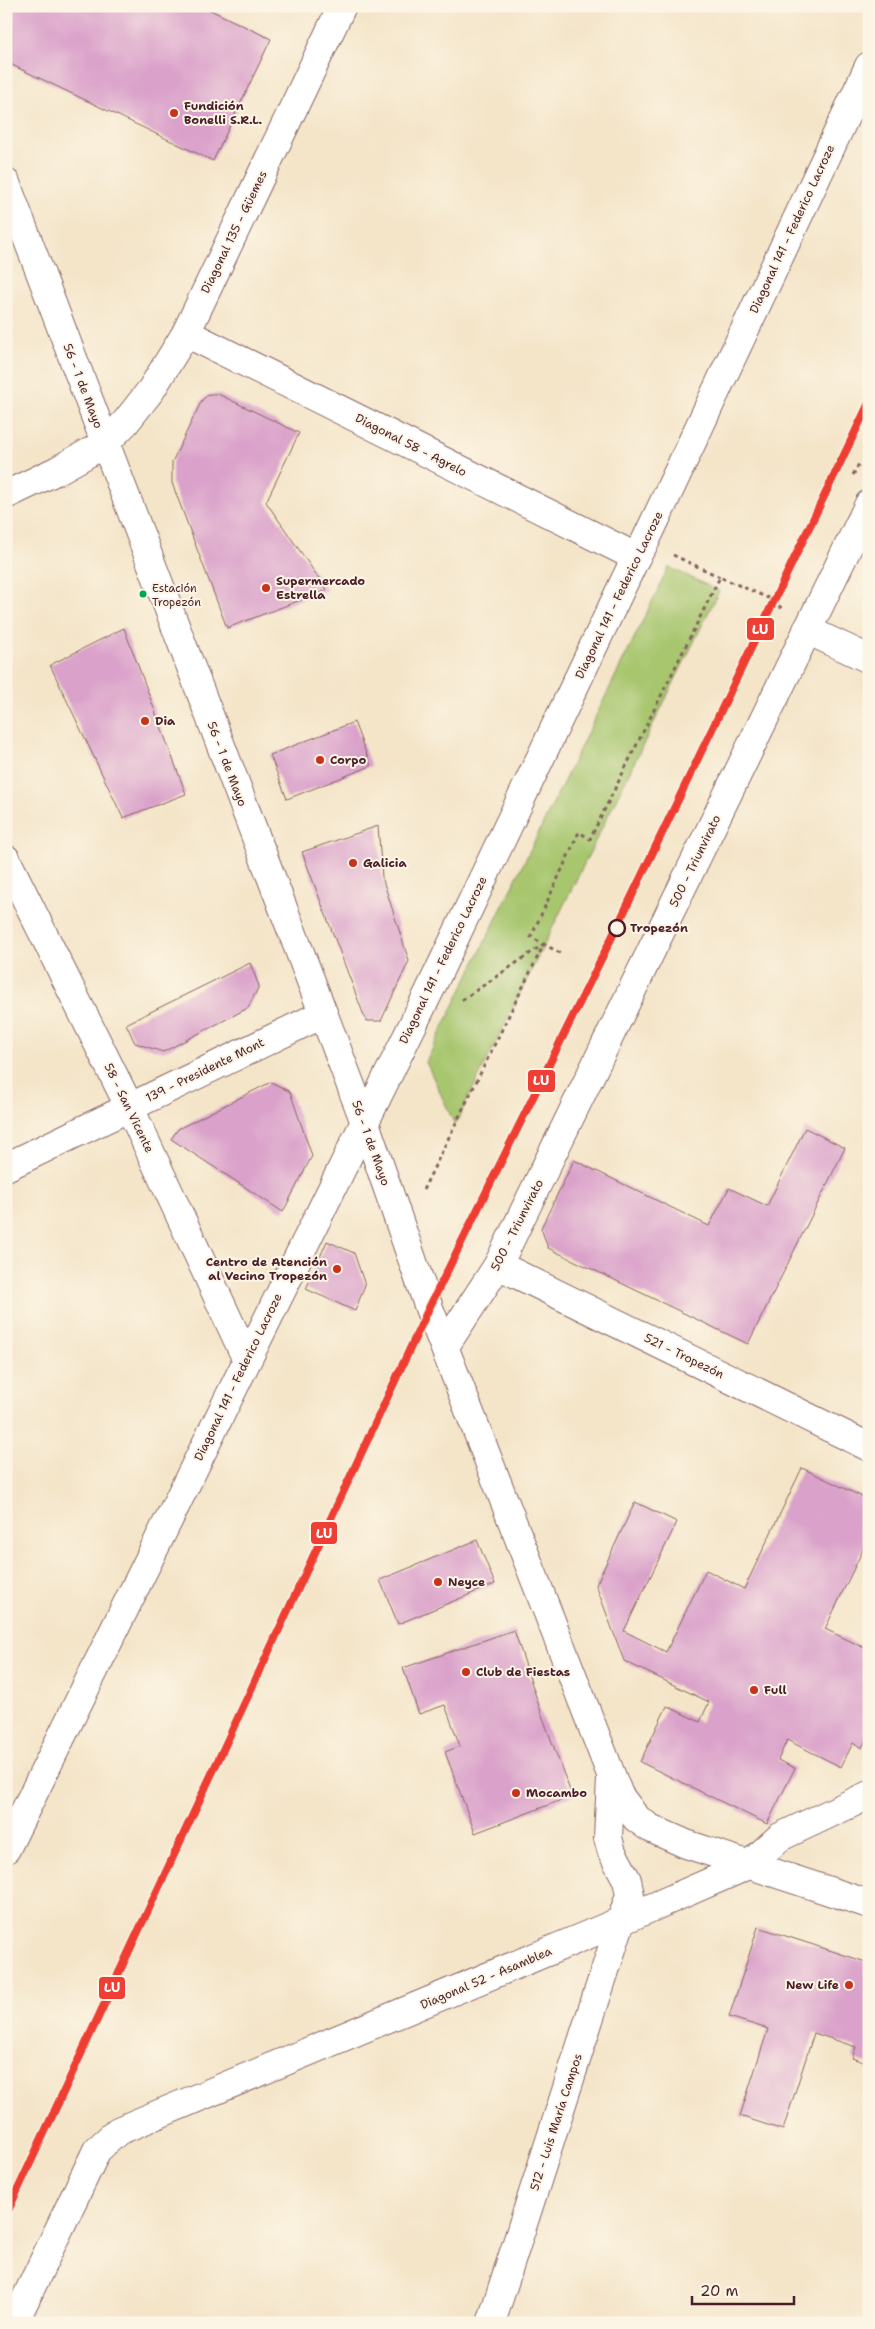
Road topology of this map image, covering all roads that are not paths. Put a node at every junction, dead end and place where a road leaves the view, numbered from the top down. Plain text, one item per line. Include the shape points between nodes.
1 (342, 6) edge
2 (869, 66) edge
3 (6, 183) edge
4 (186, 332) junction
5 (104, 444) junction
6 (6, 495) edge
7 (869, 504) edge
8 (641, 550) junction
9 (807, 630) junction
10 (869, 659) edge
11 (6, 859) edge
12 (323, 1014) junction
13 (129, 1106) junction
14 (364, 1120) junction
15 (6, 1167) edge
16 (498, 1265) junction
17 (445, 1346) junction
18 (247, 1360) junction
19 (869, 1447) edge
20 (611, 1777) junction
21 (869, 1795) edge
22 (6, 1849) edge
23 (749, 1865) junction
24 (869, 1904) edge
25 (621, 1921) junction
26 (14, 2323) edge
27 (492, 2323) edge

1 - 4 street, Diagonal 135 - Güemes
2 - 8 street, Diagonal 141 - Federico Lacroze
3 - 5 street, 56 - 1 de Mayo
4 - 5 street, Diagonal 135 - Güemes via 151,390
4 - 8 street, Diagonal 58 - Agrelo
5 - 6 street, Diagonal 135 - Güemes
5 - 12 street, 56 - 1 de Mayo
7 - 9 street, 500 - Triunvirato
8 - 14 street, Diagonal 141 - Federico Lacroze via 429,992
9 - 10 street
9 - 16 street, 500 - Triunvirato
11 - 13 street, 58 - San Vicente
12 - 13 street, 139 - Presidente Mont
12 - 14 street, 56 - 1 de Mayo
13 - 15 street, 139 - Presidente Mont
13 - 18 street, 58 - San Vicente
14 - 17 street, 56 - 1 de Mayo via 420,1284
14 - 18 street, Diagonal 141 - Federico Lacroze
16 - 17 street, 500 - Triunvirato
16 - 19 street, 521 - Tropezón
17 - 20 street, 56 - 1 de Mayo
18 - 22 street, Diagonal 141 - Federico Lacroze
20 - 23 street, 56 - 1 de Mayo via 628,1809 650,1828
20 - 25 street, 512 - Luis María Campos via 608,1838 628,1880 630,1895
21 - 23 street, Diagonal 52 - Asamblea via 780,1837
23 - 24 street, 56 - 1 de Mayo
23 - 25 street, Diagonal 52 - Asamblea
25 - 26 street, Diagonal 52 - Asamblea via 118,2131 97,2150
25 - 27 street, 512 - Luis María Campos

